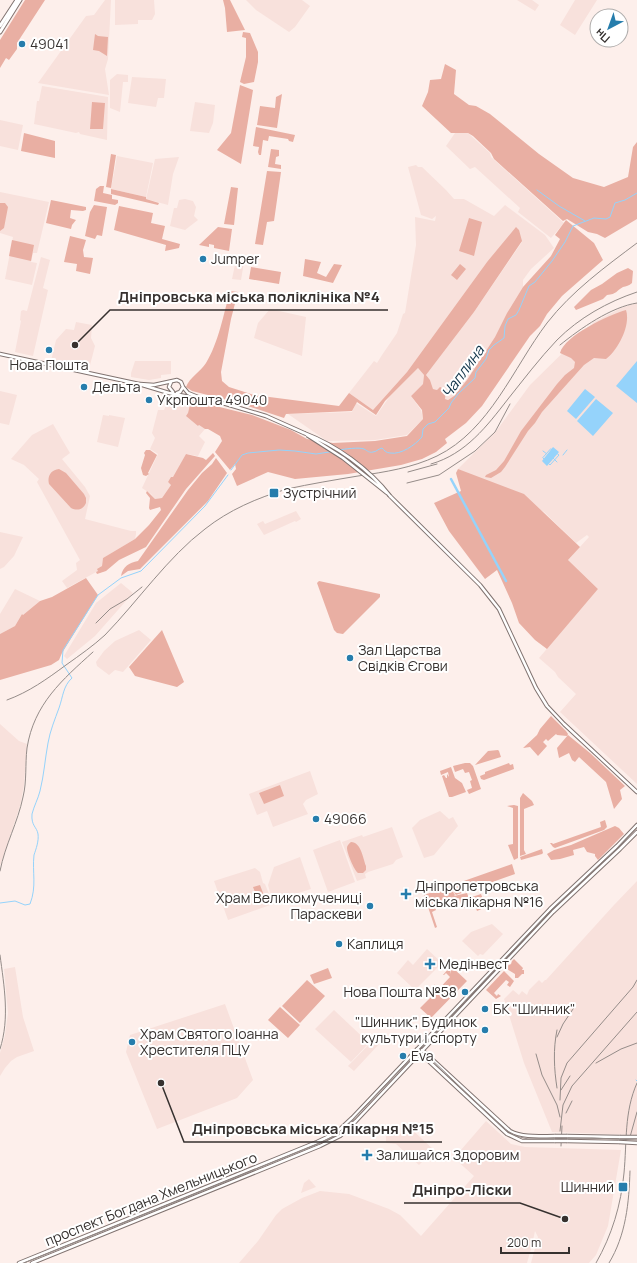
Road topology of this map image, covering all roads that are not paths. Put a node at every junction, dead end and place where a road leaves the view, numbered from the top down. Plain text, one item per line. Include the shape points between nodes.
1 (17, 0) edge
2 (20, 0) edge
3 (0, 26) edge
4 (0, 32) edge
5 (0, 354) edge
6 (173, 380) junction
7 (139, 384) junction
8 (182, 387) junction
9 (174, 393) junction
10 (206, 399) junction
11 (637, 792) edge
12 (637, 825) edge
13 (637, 832) edge
14 (445, 1019) junction
15 (449, 1023) junction
16 (417, 1049) junction
17 (423, 1050) junction
18 (420, 1053) junction
19 (445, 1070) junction
20 (442, 1074) junction
21 (637, 1138) edge
22 (637, 1143) edge
23 (19, 1263) edge
24 (32, 1263) edge

1 - 3 main road
2 - 4 main road
5 - 7 main road
6 - 7 main road
6 - 8 main road via 180,381
6 - 9 main road via 169,386 170,391
7 - 9 main road
8 - 9 main road via 180,392
8 - 10 main road via 188,394
9 - 10 main road
10 - 11 main road, bridge via 258,413 319,439 345,455 377,481 490,597 499,609 536,688 550,709
12 - 14 main road, проспект Богдана Хмельницького via 550,909
13 - 15 main road, проспект Богдана Хмельницького via 553,912
14 - 15 main road
14 - 16 main road, проспект Богдана Хмельницького
15 - 17 main road, проспект Богдана Хмельницького
16 - 17 main road
16 - 18 main road
16 - 23 main road, проспект Богдана Хмельницького via 348,1122 330,1136
17 - 18 main road, проспект Богдана Хмельницького
17 - 19 main road
18 - 20 main road
18 - 24 main road, проспект Богдана Хмельницького via 348,1129 330,1142
19 - 20 main road
19 - 21 main road, bridge via 510,1131 518,1134
20 - 22 main road, bridge via 509,1136 522,1141

